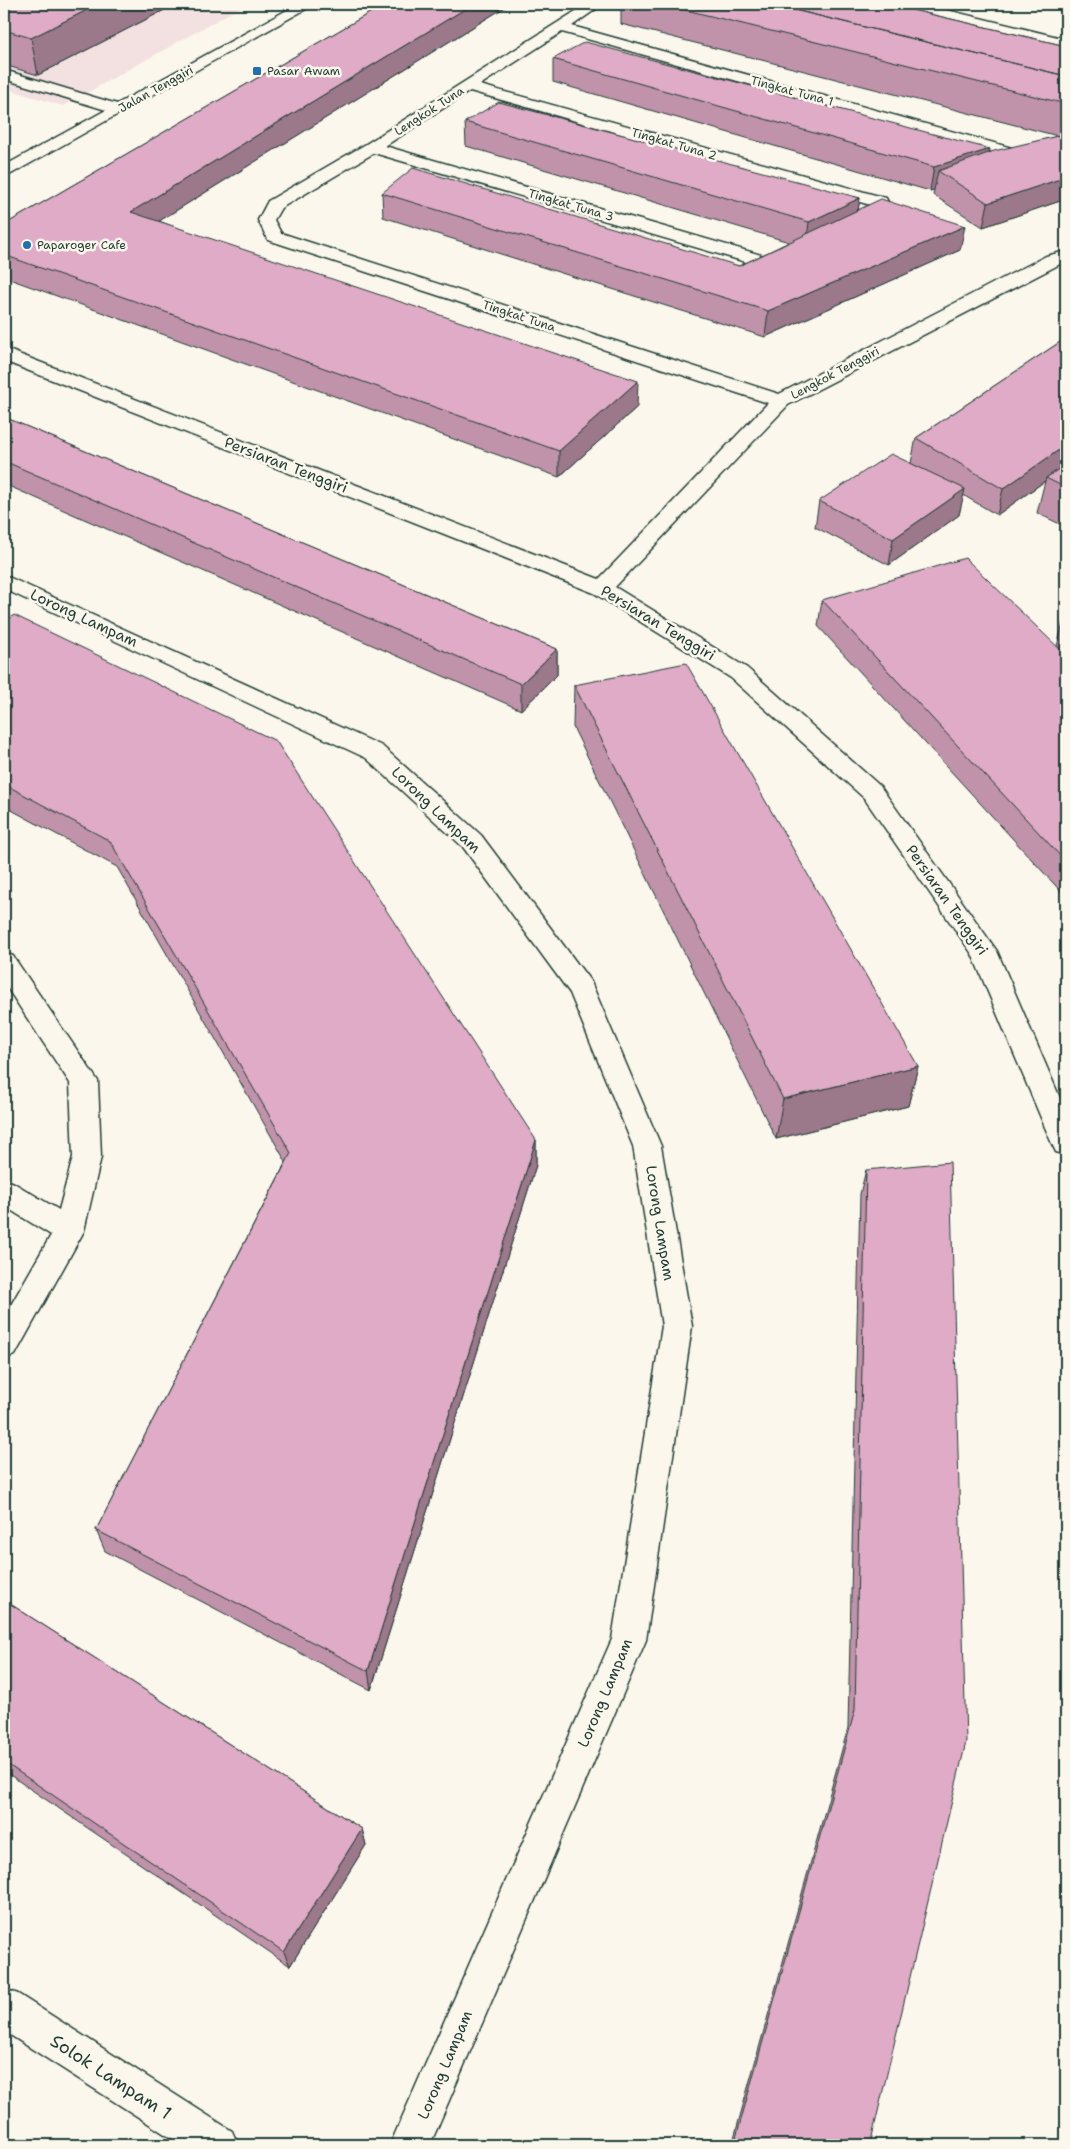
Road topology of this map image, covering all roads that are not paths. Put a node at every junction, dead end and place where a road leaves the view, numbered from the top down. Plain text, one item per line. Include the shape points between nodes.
1 (308, 4) edge
2 (596, 4) edge
3 (906, 4) edge
4 (560, 27) junction
5 (1066, 43) edge
6 (4, 74) edge
7 (468, 86) junction
8 (119, 109) junction
9 (372, 147) junction
10 (37, 155) junction
11 (1024, 156) edge
12 (4, 160) edge
13 (4, 174) edge
14 (880, 202) edge
15 (266, 220) joint
16 (1066, 256) edge
17 (769, 263) edge
18 (4, 355) edge
19 (781, 401) junction
20 (4, 581) edge
21 (602, 588) junction
22 (4, 963) edge
23 (1066, 1144) edge
24 (4, 1191) edge
25 (69, 1231) junction
26 (4, 1345) edge
27 (4, 2008) edge
28 (218, 2145) edge
29 (410, 2145) edge

1 - 8 street, Jalan Tenggiri
2 - 4 street, Lengkok Tuna
3 - 5 street
4 - 7 street, Lengkok Tuna
4 - 11 street, Tingkat Tuna 1
6 - 8 street
7 - 9 street, Lengkok Tuna
7 - 14 street, Tingkat Tuna 2
8 - 10 street, Jalan Tenggiri
9 - 15 street, Lengkok Tuna via 274,205
9 - 17 street, Tingkat Tuna 3
10 - 12 street
10 - 13 street, Jalan Tenggiri
15 - 19 street, Tingkat Tuna via 274,236
16 - 19 street, Lengkok Tenggiri via 1052,260
18 - 21 street, Persiaran Tenggiri
19 - 21 street, Lengkok Tenggiri
20 - 29 street, Lorong Lampam via 374,752 472,841 582,989 648,1146 677,1326 629,1640
21 - 23 street, Persiaran Tenggiri via 739,672 872,792 984,951
22 - 25 street via 84,1081 87,1157
24 - 25 street
25 - 26 street
27 - 28 street, Solok Lampam 1

